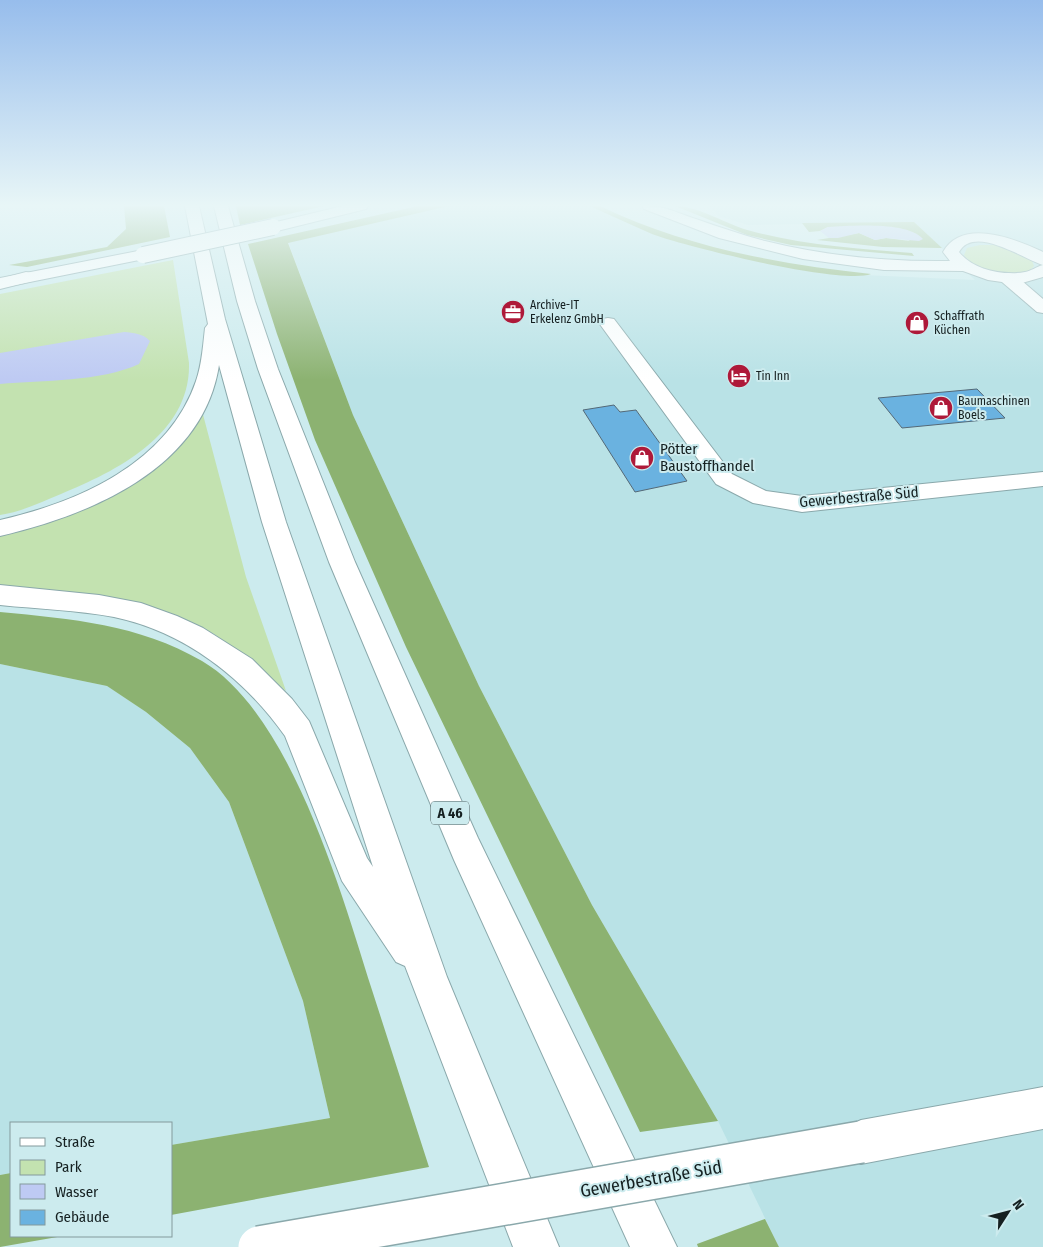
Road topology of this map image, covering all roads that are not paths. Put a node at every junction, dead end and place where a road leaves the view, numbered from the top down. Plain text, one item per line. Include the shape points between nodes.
1 (94, 264) edge
2 (204, 264) edge
3 (236, 264) edge
4 (879, 264) edge
5 (916, 264) edge
6 (965, 264) edge
7 (1040, 264) edge
8 (1008, 278) junction
9 (0, 282) edge
10 (1043, 308) edge
11 (216, 319) junction
12 (608, 323) dead end
13 (1043, 479) edge
14 (0, 528) edge
15 (0, 595) edge
16 (428, 978) junction
17 (1043, 1108) edge
18 (259, 1247) edge
19 (536, 1247) edge
20 (654, 1247) edge

1 - 9 main road, bridge
2 - 11 main road
3 - 20 main road, A 46 via 268,369 342,562 466,849
4 - 5 main road
6 - 8 main road via 985,274
7 - 8 main road via 1033,276
8 - 10 main road
11 - 14 main road via 206,379 188,420 173,441 151,460 103,490 51,513
11 - 16 main road via 274,522
12 - 13 main road, Gewerbestraße Süd via 724,479 761,498 802,504
15 - 16 main road via 114,607 146,616 207,643 250,677 287,714 298,730 354,869
16 - 19 main road
17 - 18 main road, Gewerbestraße Süd, bridge

